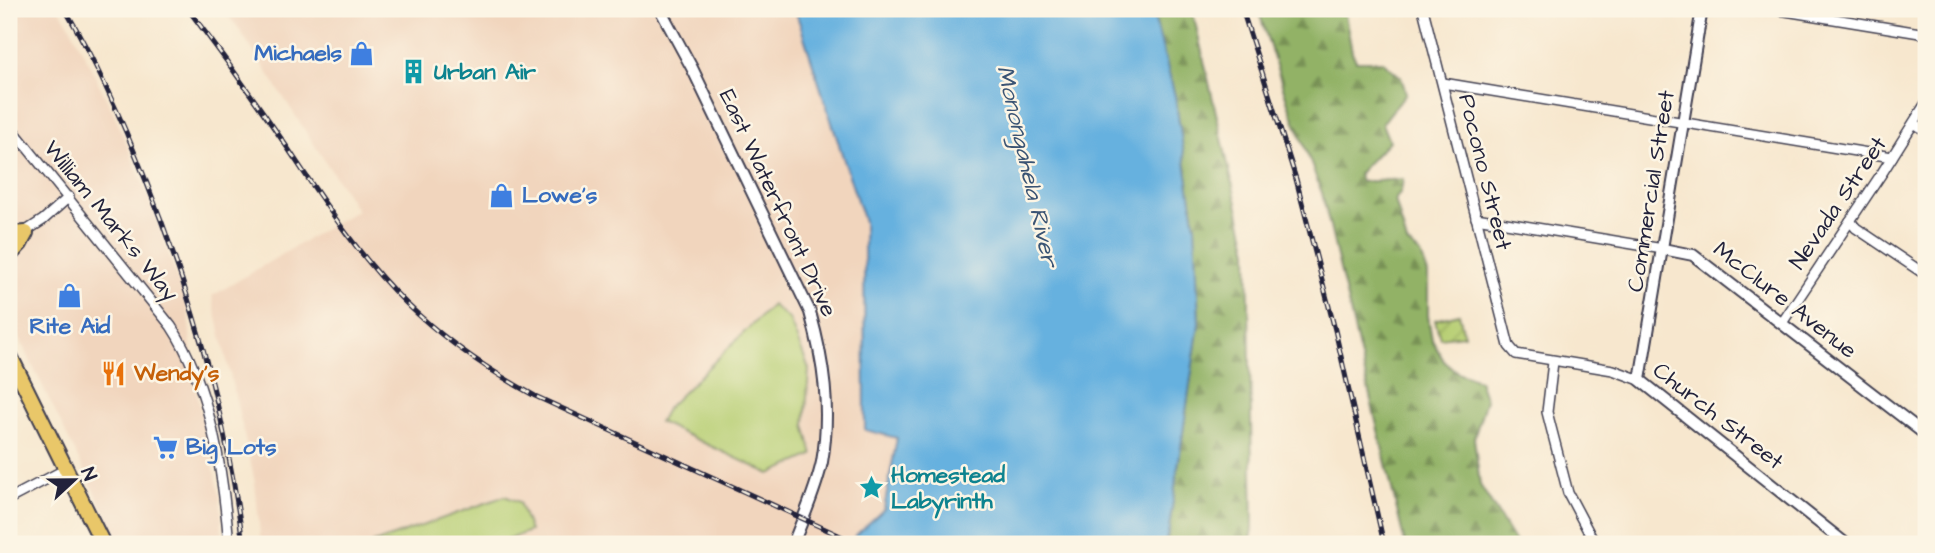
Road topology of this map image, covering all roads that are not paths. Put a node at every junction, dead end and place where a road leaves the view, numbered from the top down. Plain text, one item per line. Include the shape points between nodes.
1 (660, 9) edge
2 (1423, 9) edge
3 (1702, 9) edge
4 (1773, 9) edge
5 (1926, 34) edge
6 (1443, 83) junction
7 (1926, 103) edge
8 (1683, 122) junction
9 (1914, 123) junction
10 (9, 125) edge
11 (1926, 131) edge
12 (1892, 157) junction
13 (69, 197) junction
14 (1476, 218) junction
15 (1850, 221) junction
16 (26, 233) junction
17 (9, 234) edge
18 (9, 243) edge
19 (1663, 249) junction
20 (9, 256) edge
21 (1926, 275) edge
22 (1782, 323) junction
23 (1509, 346) joint
24 (9, 354) edge
25 (1553, 362) junction
26 (1640, 380) junction
27 (1926, 436) edge
28 (66, 469) junction
29 (9, 499) edge
30 (103, 544) edge
31 (229, 544) edge
32 (793, 544) edge
33 (1595, 544) edge
34 (1846, 544) edge

1 - 32 street, East Waterfront Drive via 810,312 820,349 827,407 821,464
2 - 6 street, Pocono Street
3 - 8 street, Commercial Street
4 - 5 street
6 - 8 street
6 - 14 street, Pocono Street
7 - 9 street, Nevada Street
8 - 12 street
8 - 19 street, Commercial Street
9 - 11 street
9 - 12 street, Nevada Street
10 - 13 street, William Marks Way
12 - 15 street, Nevada Street
13 - 16 street
13 - 31 street, William Marks Way via 182,343 208,413 225,494
14 - 19 street, McClure Avenue
14 - 23 street, Pocono Street
15 - 21 street
15 - 22 street, Nevada Street
16 - 17 main road
16 - 18 street
16 - 20 main road
19 - 22 street, McClure Avenue via 1693,255
19 - 26 street, Commercial Street
22 - 27 street, McClure Avenue
23 - 25 street, Church Street via 1516,354
24 - 28 main road
25 - 26 street, Church Street via 1614,370
25 - 33 street via 1547,412 1568,494
26 - 34 street, Church Street
28 - 29 street
28 - 30 main road

